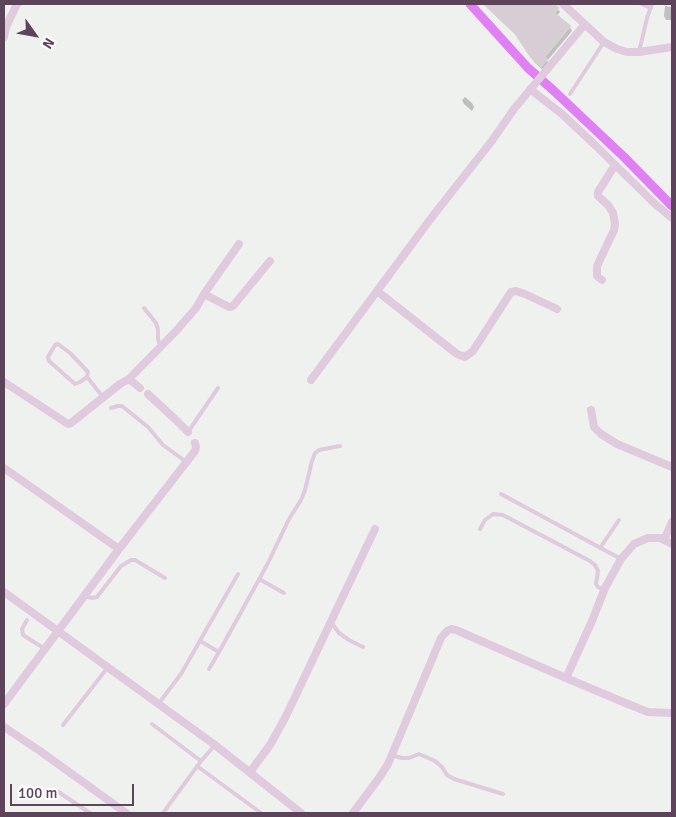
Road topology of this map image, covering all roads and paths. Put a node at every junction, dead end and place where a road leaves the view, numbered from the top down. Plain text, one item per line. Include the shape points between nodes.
1 (17, 4) edge
2 (563, 4) edge
3 (642, 4) edge
4 (651, 6) edge
5 (585, 24) junction
6 (4, 37) edge
7 (604, 42) junction
8 (672, 47) edge
9 (639, 52) junction
10 (532, 87) junction
11 (570, 94) dead end
12 (614, 164) junction
13 (672, 218) edge
14 (239, 244) dead end
15 (270, 261) dead end
16 (602, 280) dead end
17 (377, 291) junction
18 (204, 294) junction
19 (144, 308) dead end
20 (557, 309) dead end
21 (161, 347) junction
22 (87, 377) junction
23 (129, 379) junction
24 (311, 380) dead end
25 (4, 382) edge
26 (140, 388) dead end
27 (218, 388) dead end
28 (148, 394) dead end
29 (103, 398) junction
30 (111, 408) dead end
31 (591, 410) dead end
32 (188, 432) joint
33 (195, 443) dead end
34 (340, 446) dead end
35 (185, 461) junction
36 (672, 467) edge
37 (4, 470) edge
38 (501, 494) dead end
39 (619, 520) dead end
40 (672, 522) edge
41 (375, 529) dead end
42 (480, 529) dead end
43 (664, 540) junction
44 (672, 544) edge
45 (600, 548) junction
46 (119, 549) junction
47 (621, 559) junction
48 (238, 574) dead end
49 (165, 578) dead end
50 (259, 579) junction
51 (605, 588) junction
52 (4, 592) edge
53 (284, 593) dead end
54 (84, 596) junction
55 (27, 620) dead end
56 (331, 622) junction
57 (58, 632) junction
58 (200, 641) junction
59 (363, 647) dead end
60 (45, 649) junction
61 (219, 652) junction
62 (108, 667) junction
63 (209, 669) dead end
64 (566, 678) junction
65 (159, 703) junction
66 (4, 704) edge
67 (672, 714) edge
68 (152, 724) dead end
69 (63, 726) dead end
70 (4, 727) edge
71 (215, 745) junction
72 (392, 755) junction
73 (201, 761) junction
74 (196, 766) junction
75 (250, 772) junction
76 (57, 791) dead end
77 (503, 794) dead end
78 (90, 813) edge
79 (126, 813) edge
80 (163, 813) edge
81 (261, 813) edge
82 (301, 813) edge
83 (353, 813) edge

1 - 6 street
2 - 5 street
3 - 4 lane
4 - 9 lane
5 - 7 street
5 - 10 street
7 - 9 street via 626,52
7 - 11 lane
8 - 9 street
10 - 12 street
10 - 17 street
12 - 13 street
12 - 16 street via 598,192 613,213 616,224 597,266 597,276
14 - 18 street
15 - 18 street via 232,307
17 - 20 street via 465,357 473,351 511,292 526,294
17 - 24 street
18 - 21 street via 196,308
19 - 21 lane via 156,322
21 - 23 street
22 - 22 lane via 75,384 49,361 55,345 70,353 88,372
22 - 29 lane
23 - 26 street
23 - 29 street
25 - 29 street via 68,424
27 - 32 lane
28 - 32 street
30 - 35 lane via 122,406
31 - 36 street via 594,426 602,434 617,444
33 - 35 street via 194,451
34 - 50 lane via 315,453 301,500
35 - 46 street
37 - 46 street
38 - 45 lane
39 - 45 lane
40 - 43 street
41 - 56 street
42 - 51 lane via 493,514 503,515 590,561 598,571 596,584
43 - 44 street
43 - 47 street via 648,538 634,544
45 - 47 lane
46 - 54 street
47 - 51 street
48 - 58 lane
49 - 54 lane via 131,560 121,566 97,597
50 - 53 lane
50 - 61 lane
51 - 64 street
52 - 57 street
54 - 57 street
55 - 60 lane via 23,634
56 - 59 lane via 339,633
56 - 75 street via 285,718
57 - 60 street
57 - 62 street
58 - 61 lane
58 - 65 lane
60 - 66 street
61 - 63 lane
62 - 65 street
62 - 69 lane
64 - 67 street via 648,712
64 - 72 street via 451,629 441,638
65 - 71 street
68 - 73 lane
70 - 79 street
71 - 73 lane
71 - 75 street
72 - 77 lane via 409,758 419,754 435,761 454,779
72 - 83 street
73 - 74 lane
74 - 80 lane
74 - 81 lane
75 - 82 street
76 - 78 lane

